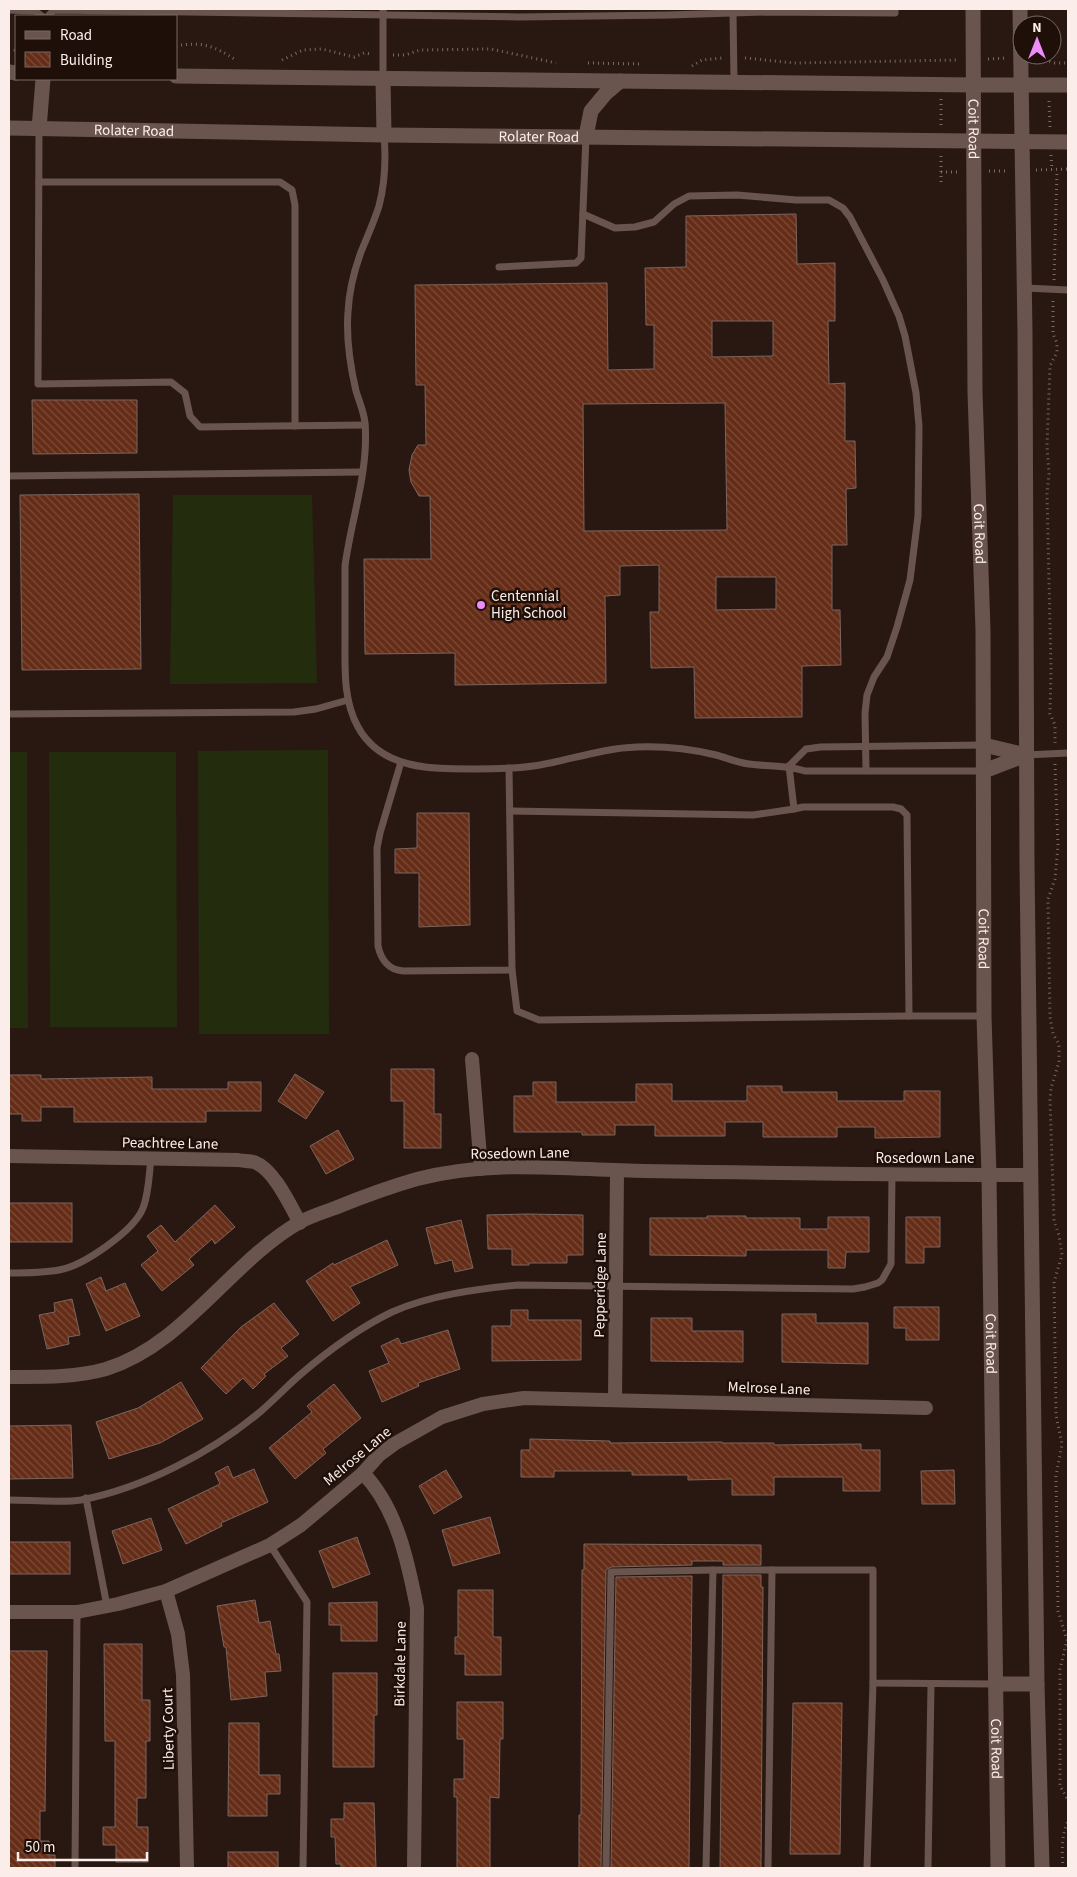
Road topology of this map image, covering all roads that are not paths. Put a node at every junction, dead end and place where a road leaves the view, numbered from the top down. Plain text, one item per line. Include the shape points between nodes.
1 (54, 9) edge
2 (895, 9) edge
3 (973, 9) edge
4 (1020, 9) edge
5 (9, 10) edge
6 (720, 11) edge
7 (383, 12) edge
8 (636, 12) edge
9 (588, 13) edge
10 (733, 13) junction
11 (41, 15) edge
12 (178, 76) edge
13 (383, 78) junction
14 (44, 80) edge
15 (620, 82) junction
16 (734, 82) junction
17 (1068, 84) edge
18 (1021, 85) junction
19 (974, 86) junction
20 (9, 128) edge
21 (39, 129) junction
22 (384, 135) junction
23 (586, 136) junction
24 (975, 142) junction
25 (1022, 142) junction
26 (1068, 142) edge
27 (39, 182) junction
28 (582, 214) junction
29 (500, 266) dead end
30 (1025, 288) junction
31 (1068, 290) edge
32 (365, 425) junction
33 (295, 426) junction
34 (362, 472) junction
35 (9, 476) edge
36 (348, 700) junction
37 (9, 714) edge
38 (984, 745) junction
39 (866, 746) junction
40 (1068, 753) edge
41 (1026, 755) junction
42 (401, 762) junction
43 (790, 766) junction
44 (509, 768) junction
45 (866, 770) junction
46 (984, 771) junction
47 (794, 810) junction
48 (510, 812) junction
49 (512, 970) junction
50 (909, 1016) junction
51 (984, 1016) junction
52 (472, 1059) dead end
53 (9, 1156) edge
54 (152, 1158) junction
55 (481, 1169) junction
56 (617, 1171) junction
57 (892, 1174) junction
58 (989, 1175) junction
59 (1031, 1175) junction
60 (300, 1222) junction
61 (9, 1273) edge
62 (616, 1285) junction
63 (9, 1377) edge
64 (615, 1400) junction
65 (926, 1408) dead end
66 (362, 1473) junction
67 (86, 1498) junction
68 (9, 1500) edge
69 (270, 1545) junction
70 (713, 1570) junction
71 (772, 1570) junction
72 (166, 1591) junction
73 (107, 1606) junction
74 (9, 1612) edge
75 (77, 1612) junction
76 (872, 1683) junction
77 (996, 1684) junction
78 (1037, 1684) junction
79 (932, 1685) junction
80 (75, 1868) edge
81 (187, 1868) edge
82 (303, 1868) edge
83 (414, 1868) edge
84 (606, 1868) edge
85 (706, 1868) edge
86 (768, 1868) edge
87 (867, 1868) edge
88 (928, 1868) edge
89 (998, 1868) edge
90 (1042, 1868) edge

1 - 7 lane
2 - 10 lane via 895,13
3 - 19 main road, Coit Road
4 - 18 main road
5 - 11 lane via 35,10
6 - 8 lane
6 - 10 lane
7 - 9 lane via 519,17
7 - 13 lane
8 - 9 lane
10 - 16 lane
12 - 13 main road
13 - 15 main road
13 - 22 main road
14 - 21 main road
15 - 16 main road
15 - 23 main road via 591,111
16 - 19 main road
17 - 18 main road
18 - 19 main road
18 - 25 main road
19 - 24 main road, Coit Road
20 - 21 main road, Rolater Road
21 - 22 main road, Rolater Road
21 - 27 lane
22 - 23 main road, Rolater Road
22 - 32 lane via 380,198 354,272 348,312 350,359
23 - 24 main road, Rolater Road
23 - 28 lane
24 - 25 main road, Rolater Road
24 - 38 main road, Coit Road via 975,392
25 - 26 main road, Rolater Road
25 - 30 main road
27 - 33 lane via 38,384 171,382 185,393 190,416 200,427
27 - 33 lane via 280,182 292,190 295,205
28 - 29 lane via 581,258 576,263
28 - 39 lane via 614,228 635,227 654,222 683,197 737,195 829,200 843,208 850,217 899,316 913,372 919,426 918,516 910,580 887,657 868,690
30 - 31 lane
30 - 41 main road
32 - 33 lane
32 - 34 lane
34 - 35 lane
34 - 36 lane via 345,566 345,680
36 - 37 lane via 294,712
36 - 42 lane via 362,734
38 - 39 lane
38 - 41 main road
38 - 46 main road, Coit Road
39 - 43 lane via 806,749
39 - 45 lane
40 - 41 lane
41 - 46 main road
41 - 59 main road
42 - 44 lane via 433,769
42 - 49 lane via 378,848 378,946 381,957 399,970
43 - 44 lane via 748,764 688,750 636,747
43 - 45 lane via 805,771
43 - 47 lane
44 - 48 lane
45 - 46 lane
46 - 51 main road, Coit Road
47 - 48 lane via 753,815
47 - 50 lane via 803,807 894,807 907,816
48 - 49 lane
49 - 50 lane via 517,1011 539,1020
50 - 51 lane
51 - 58 main road, Coit Road
52 - 55 street
53 - 54 street, Peachtree Lane
54 - 60 street, Peachtree Lane via 254,1162 272,1177
54 - 61 lane via 143,1208 115,1240 89,1259 60,1270
55 - 56 street, Rosedown Lane via 522,1166
55 - 60 street, Rosedown Lane via 419,1179 370,1194
56 - 57 street, Rosedown Lane
56 - 62 street, Pepperidge Lane
57 - 58 street, Rosedown Lane
57 - 62 lane via 891,1264 882,1280 872,1286 853,1289
58 - 59 street, Rosedown Lane
58 - 77 main road, Coit Road
59 - 78 main road
60 - 63 street, Rosedown Lane via 261,1250 176,1328 142,1353 86,1373 60,1377
62 - 64 street, Pepperidge Lane
62 - 67 lane via 493,1288 433,1299 393,1312 326,1353 236,1432 200,1454 132,1486
64 - 65 street, Melrose Lane
64 - 66 street, Melrose Lane via 524,1398 469,1408 442,1417 394,1444
66 - 69 street, Melrose Lane via 301,1525
66 - 83 street, Birkdale Lane via 376,1490 398,1534 410,1570 417,1608
67 - 68 lane
67 - 73 lane
69 - 72 street, Melrose Lane
69 - 82 lane via 307,1602
70 - 71 lane
70 - 84 lane via 611,1572
70 - 85 lane
71 - 76 lane via 873,1570
71 - 86 lane
72 - 73 street, Melrose Lane
72 - 81 street, Liberty Court via 178,1634 183,1674
73 - 75 street, Melrose Lane
74 - 75 street, Melrose Lane
75 - 80 lane
76 - 79 lane
76 - 87 lane
77 - 78 main road
77 - 79 lane
77 - 89 main road, Coit Road
78 - 90 main road
79 - 88 lane

